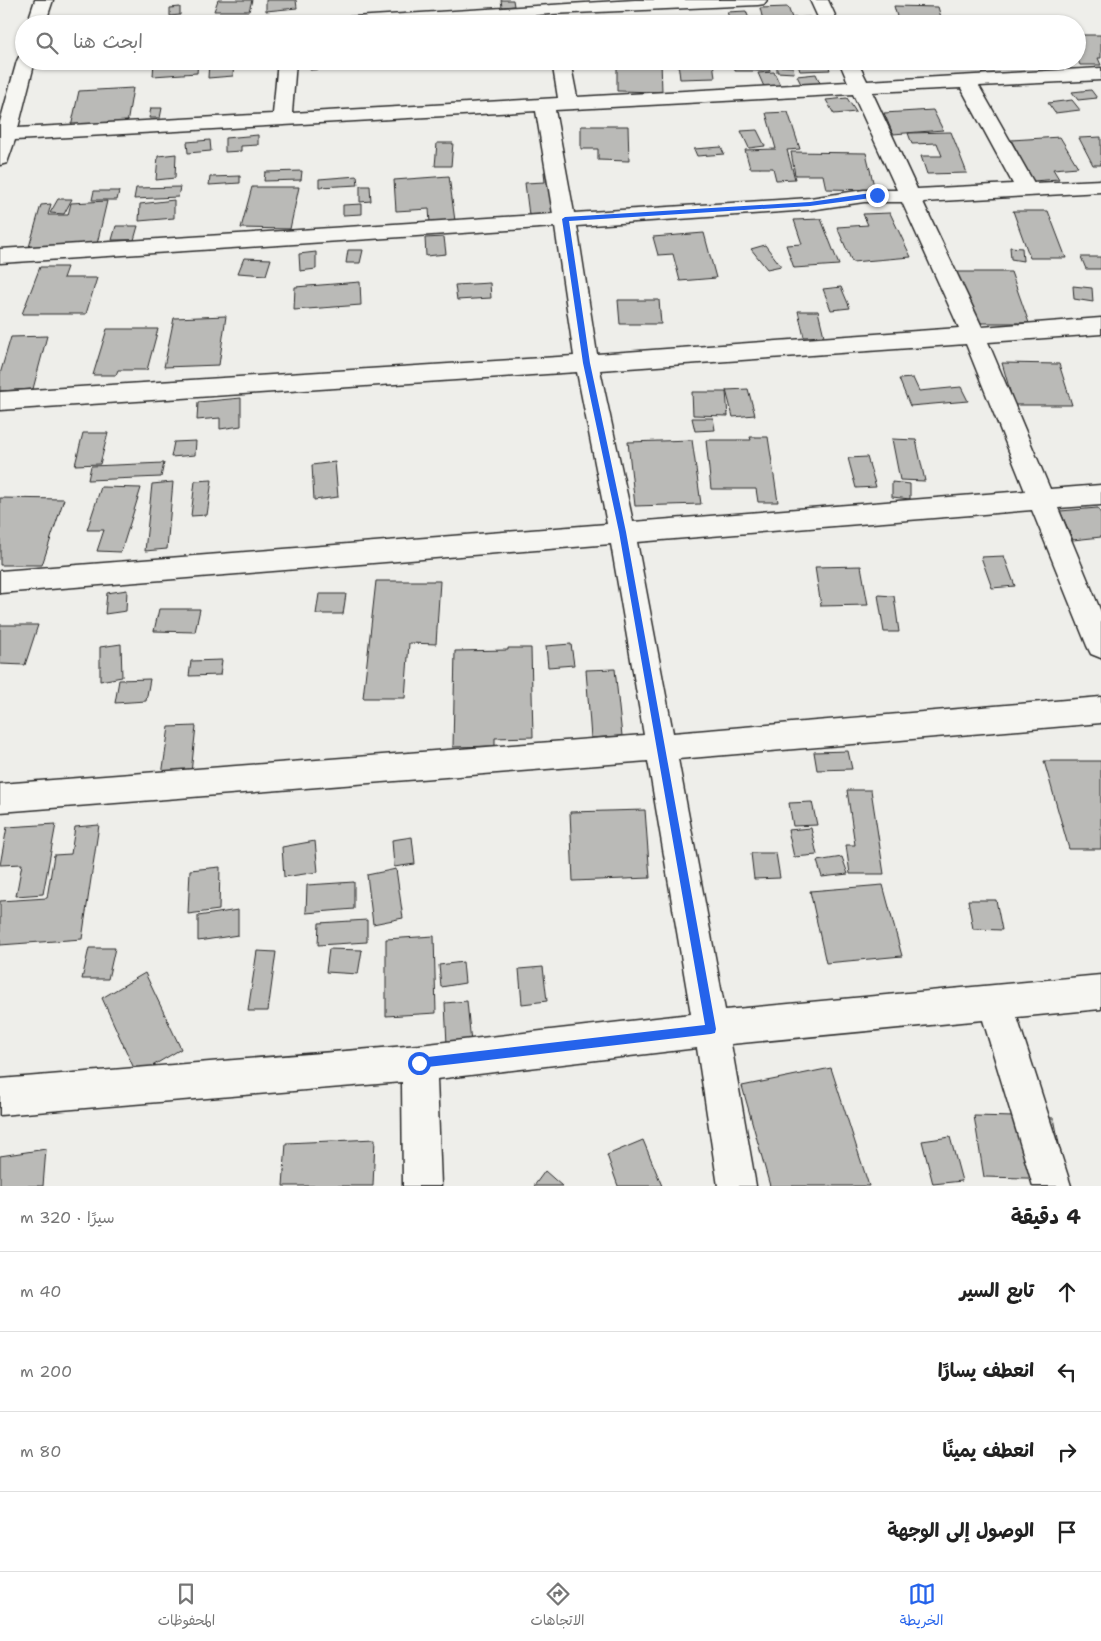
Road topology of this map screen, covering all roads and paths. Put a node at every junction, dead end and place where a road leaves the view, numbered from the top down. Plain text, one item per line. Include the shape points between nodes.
1 (44, 0) edge
2 (758, 0) edge
3 (819, 0) edge
4 (551, 11) edge
5 (39, 15) edge
6 (481, 15) edge
7 (826, 15) edge
8 (23, 70) edge
9 (286, 70) edge
10 (560, 70) edge
11 (852, 70) edge
12 (1101, 74) edge
13 (968, 83) junction
14 (861, 89) junction
15 (557, 105) junction
16 (282, 120) junction
17 (6, 122) edge
18 (0, 158) edge
19 (1101, 186) edge
20 (1027, 190) junction
21 (911, 196) junction
22 (565, 219) junction
23 (0, 256) edge
24 (1101, 326) edge
25 (974, 335) junction
26 (587, 363) junction
27 (0, 401) edge
28 (1101, 494) edge
29 (1042, 499) junction
30 (622, 532) junction
31 (0, 582) edge
32 (1101, 646) edge
33 (1101, 710) edge
34 (661, 747) junction
35 (0, 798) edge
36 (1101, 992) edge
37 (995, 1002) junction
38 (711, 1029) junction
39 (419, 1063) junction
40 (0, 1097) edge
41 (422, 1186) edge
42 (737, 1186) edge
43 (1052, 1186) edge

1 - 5 street
2 - 4 street
3 - 7 street
4 - 6 street
8 - 17 street
9 - 16 street
10 - 15 street
11 - 14 street
12 - 13 street
13 - 14 street
13 - 20 street
14 - 15 street
14 - 21 street
15 - 16 street
15 - 22 street
16 - 17 street
17 - 18 street
19 - 20 street
20 - 21 street
21 - 22 street via 864,196 810,204
21 - 25 street
22 - 23 street
22 - 26 street
24 - 25 street
25 - 26 street
25 - 29 street
26 - 27 street
26 - 30 street
28 - 29 street
29 - 30 street
29 - 32 street
30 - 31 street
30 - 34 street
33 - 34 street
34 - 35 street
34 - 38 street
36 - 37 street
37 - 38 street
37 - 43 street
38 - 39 street
38 - 42 street
39 - 40 street
39 - 41 street

